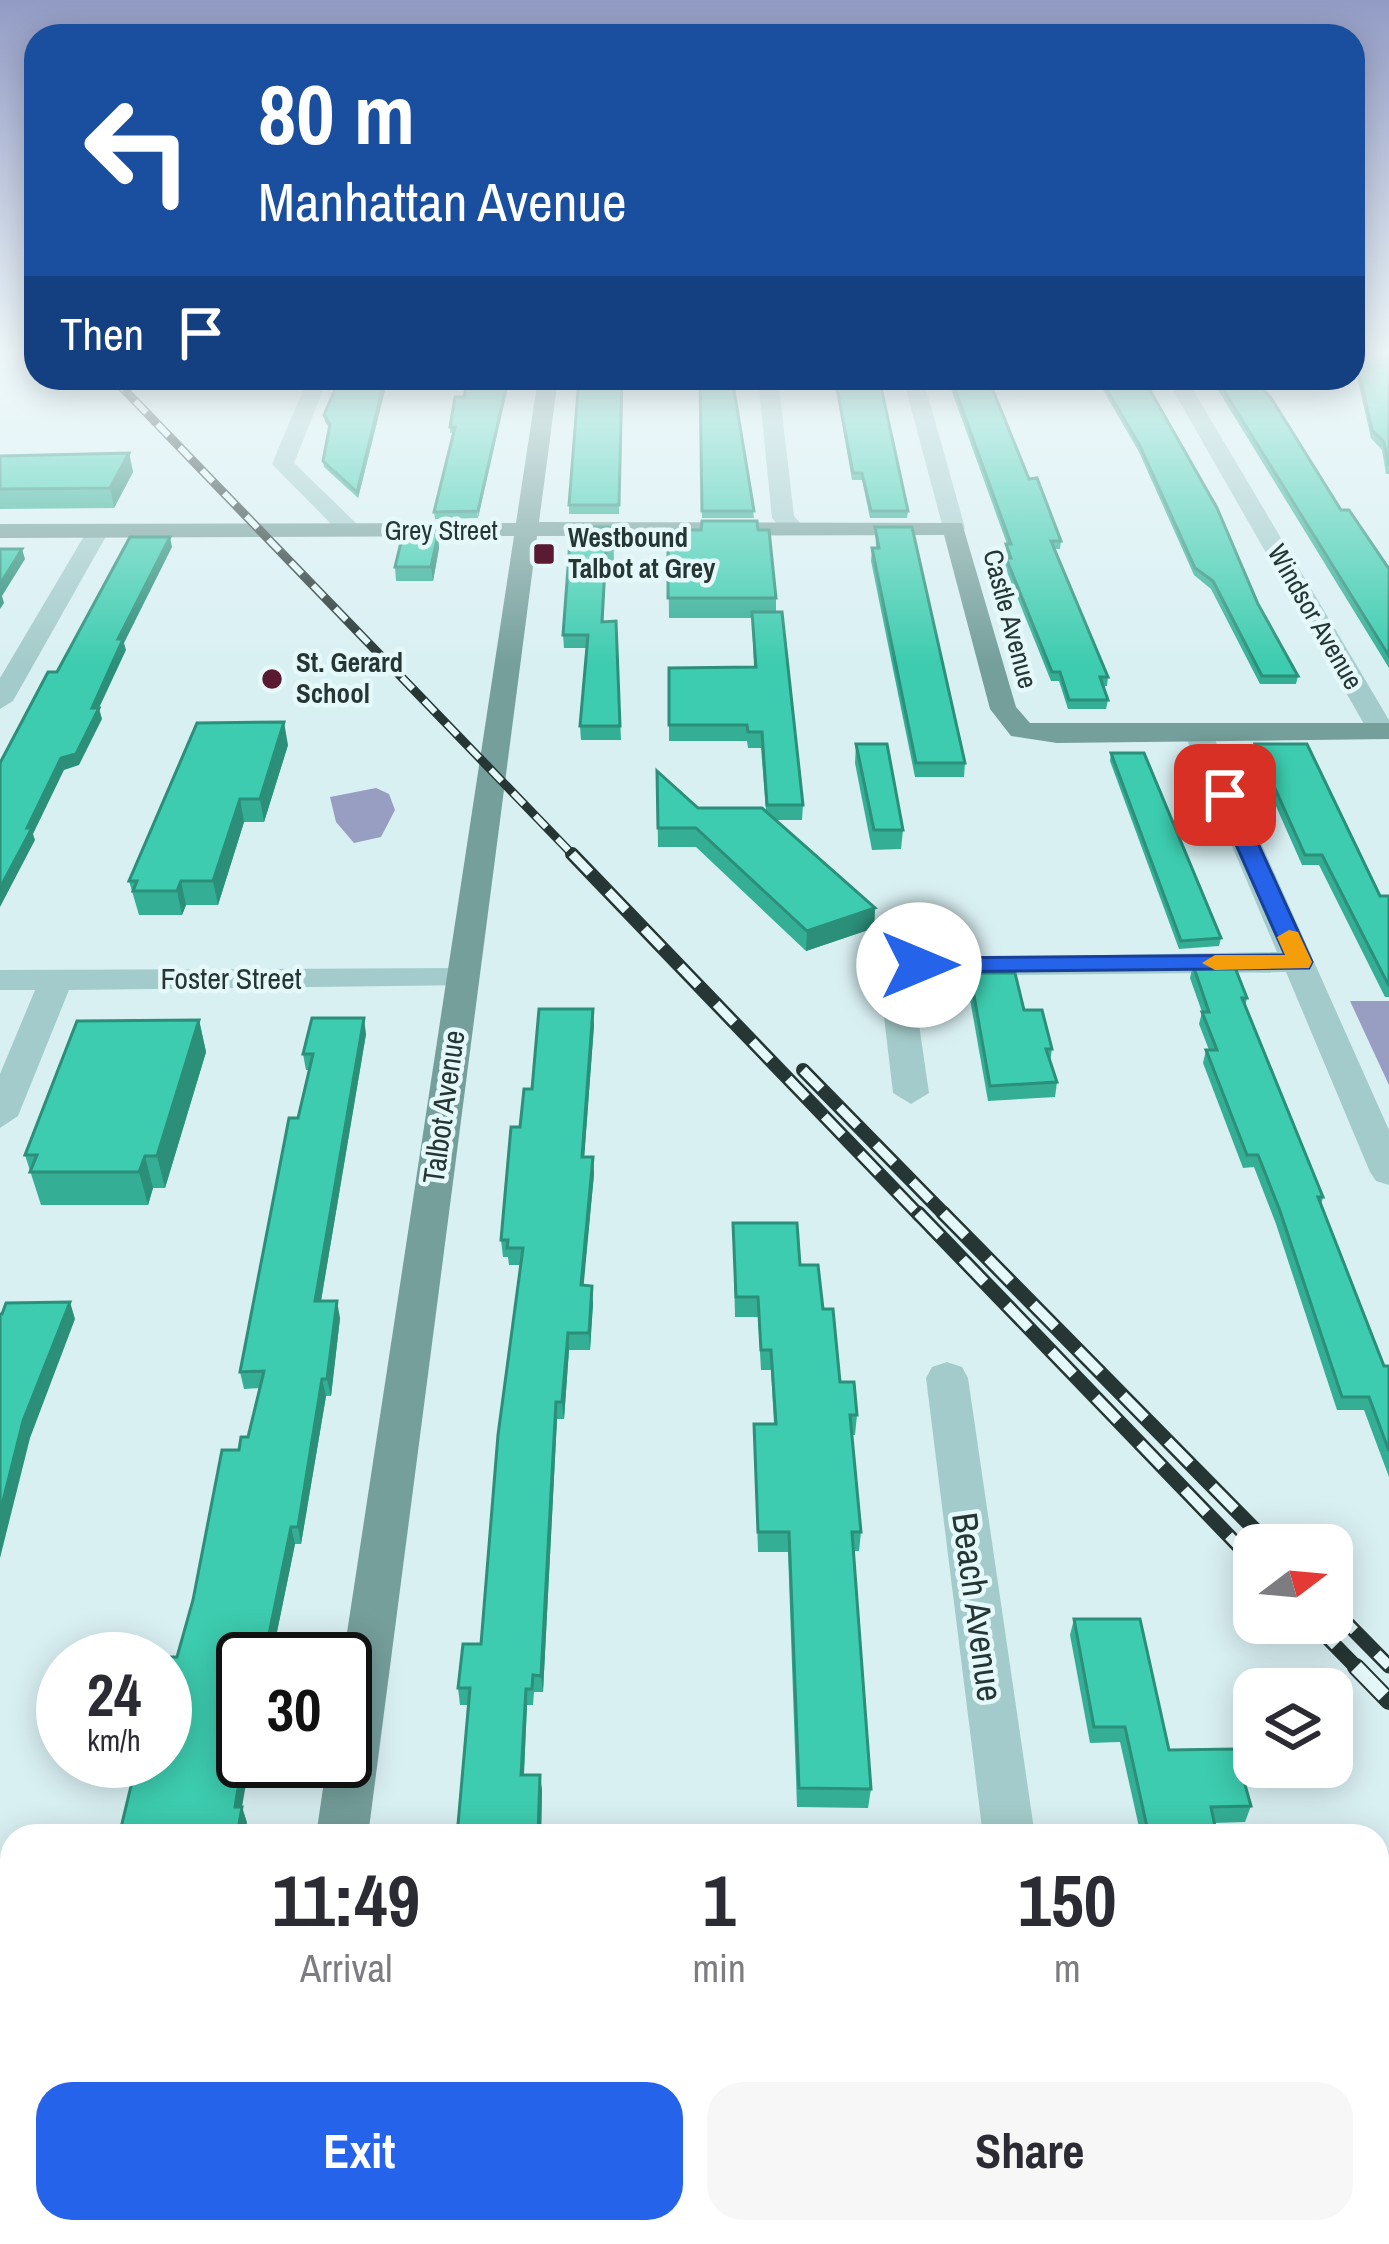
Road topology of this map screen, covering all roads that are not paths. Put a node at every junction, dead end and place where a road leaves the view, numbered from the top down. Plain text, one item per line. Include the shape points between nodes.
1 (287, 455) edge
2 (536, 455) edge
3 (777, 455) edge
4 (934, 455) edge
5 (1221, 455) edge
6 (954, 529) junction
7 (350, 530) junction
8 (795, 530) junction
9 (98, 531) junction
10 (525, 531) junction
11 (0, 532) edge
12 (0, 701) edge
13 (1385, 731) edge
14 (1198, 733) junction
15 (1300, 962) junction
16 (462, 978) junction
17 (0, 980) edge
18 (56, 980) junction
19 (911, 1093) dead end
20 (0, 1117) edge
21 (1389, 1172) edge
22 (947, 1378) dead end
23 (345, 1824) edge
24 (1007, 1824) edge

1 - 7 street via 283,464
2 - 10 street, Talbot Avenue
3 - 8 street via 784,518
4 - 6 street, Castle Avenue
5 - 13 street, Windsor Avenue
6 - 8 street, Grey Street
6 - 14 street, Castle Avenue via 1003,709 1021,730
7 - 9 street, Grey Street
7 - 10 street, Grey Street
8 - 10 street, Grey Street
9 - 11 street, Grey Street
9 - 12 street
10 - 16 street, Talbot Avenue
13 - 14 street
14 - 15 street
15 - 19 street via 894,966
15 - 21 street
16 - 18 street, Foster Street
16 - 23 street, Talbot Avenue
17 - 18 street, Foster Street
18 - 20 street
22 - 24 street, Beach Avenue

